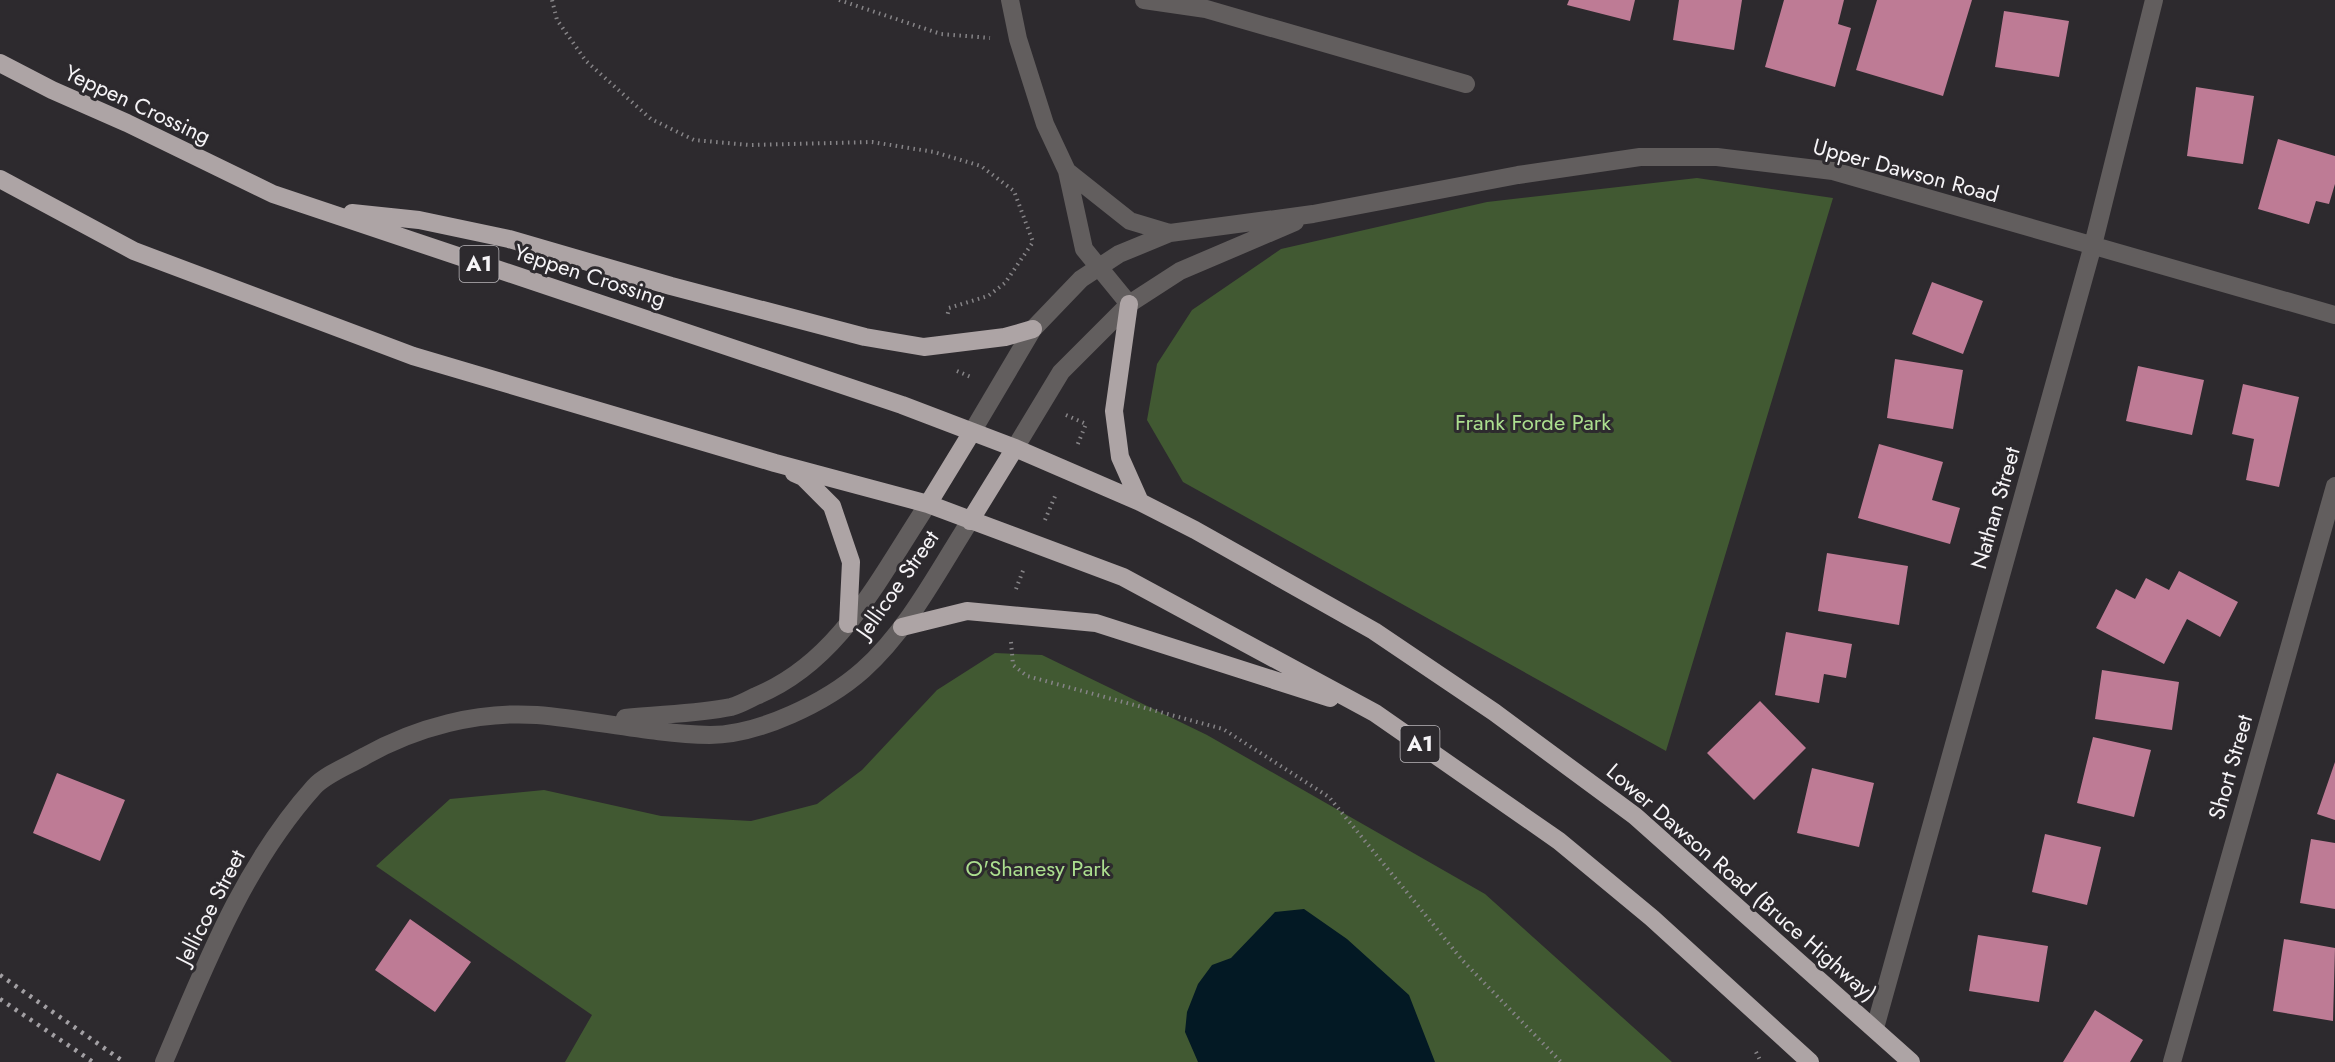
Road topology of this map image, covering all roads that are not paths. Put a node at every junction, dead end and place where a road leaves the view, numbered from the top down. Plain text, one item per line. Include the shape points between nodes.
1 (1010, 0) edge
2 (1144, 0) edge
3 (2154, 0) edge
4 (0, 63) edge
5 (1466, 84) dead end
6 (1067, 171) junction
7 (0, 179) edge
8 (318, 210) junction
9 (1313, 214) junction
10 (1170, 233) junction
11 (2093, 245) junction
12 (1099, 267) junction
13 (1129, 304) junction
14 (2335, 315) edge
15 (1033, 329) junction
16 (972, 432) junction
17 (1015, 448) junction
18 (775, 464) junction
19 (2335, 486) edge
20 (1140, 502) junction
21 (928, 504) junction
22 (970, 520) junction
23 (848, 624) junction
24 (902, 627) junction
25 (1375, 713) junction
26 (588, 722) junction
27 (1875, 1028) junction
28 (164, 1062) edge
29 (1809, 1062) edge
30 (1911, 1062) edge
31 (2172, 1062) edge

1 - 6 street via 1017,39 1045,124
2 - 5 street via 1206,9
3 - 11 street, Nathan Street
4 - 8 highway, Yeppen Crossing / A1 via 273,194
6 - 10 street via 1130,221
6 - 12 street via 1084,249
7 - 18 highway, A1 via 134,251 413,356
8 - 15 highway via 419,220 508,239 865,337 924,347 1005,337
8 - 16 highway, Yeppen Crossing / A1 via 902,405
9 - 10 street, Upper Dawson Road
9 - 11 street, Upper Dawson Road via 1518,175 1640,157 1718,157 1833,171
9 - 13 street, Upper Dawson Road via 1180,271
10 - 12 street, Upper Dawson Road via 1119,254
11 - 14 street, Upper Dawson Road
11 - 27 street, Nathan Street
12 - 13 street
12 - 15 street, Upper Dawson Road via 1081,279
13 - 17 street, Upper Dawson Road via 1061,372
13 - 20 highway via 1114,411 1120,457
15 - 16 street, Upper Dawson Road
16 - 17 highway, Lower Dawson Road (Bruce Highway) / A1
16 - 21 highway
17 - 20 highway, Lower Dawson Road (Bruce Highway) / A1
17 - 22 highway
18 - 21 highway, A1
18 - 23 highway via 803,477 832,506 850,562
19 - 31 street, Short Street
20 - 27 highway, Lower Dawson Road (Bruce Highway) / A1 via 1374,631 1494,712 1635,816
21 - 22 highway, A1
21 - 23 street, Jellicoe Street
22 - 24 street, Jellicoe Street
22 - 25 highway, A1 via 1123,577
23 - 26 street, Jellicoe Street via 830,647 800,672 767,692 732,706
24 - 25 highway via 967,611 1096,623
24 - 26 street, Jellicoe Street via 863,671 843,686 804,709 745,730 711,735
25 - 29 highway, A1 via 1559,841 1652,918
26 - 28 street, Jellicoe Street via 536,715 487,716 436,726 381,747 316,784 252,869 215,942
27 - 30 highway, Lower Dawson Road (Bruce Highway) / A1

